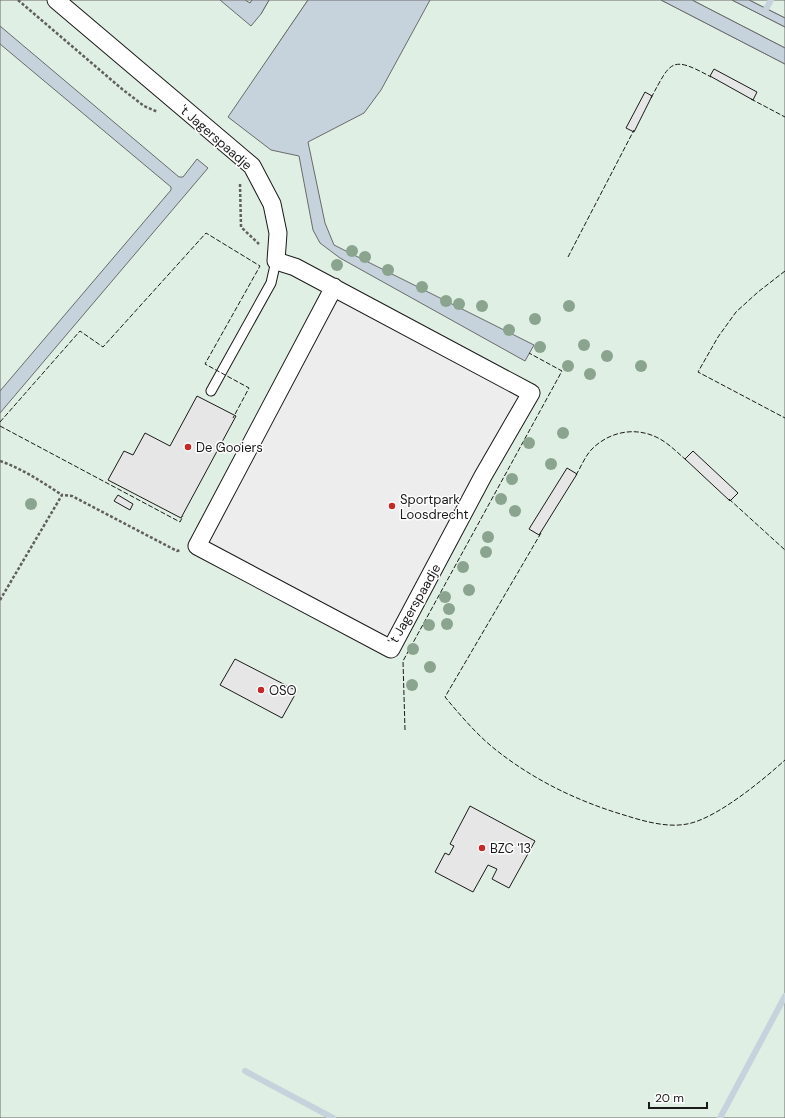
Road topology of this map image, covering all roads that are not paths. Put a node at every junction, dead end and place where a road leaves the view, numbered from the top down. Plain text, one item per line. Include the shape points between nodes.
1 (56, 0) edge
2 (276, 261) junction
3 (334, 287) junction
4 (211, 391) dead end

1 - 2 street, 't Jagerspaadje via 252,166 272,204 278,233
2 - 3 street, 't Jagerspaadje via 295,267
2 - 4 lane via 271,283
3 - 3 street, 't Jagerspaadje via 531,393 483,476 391,649 197,546

